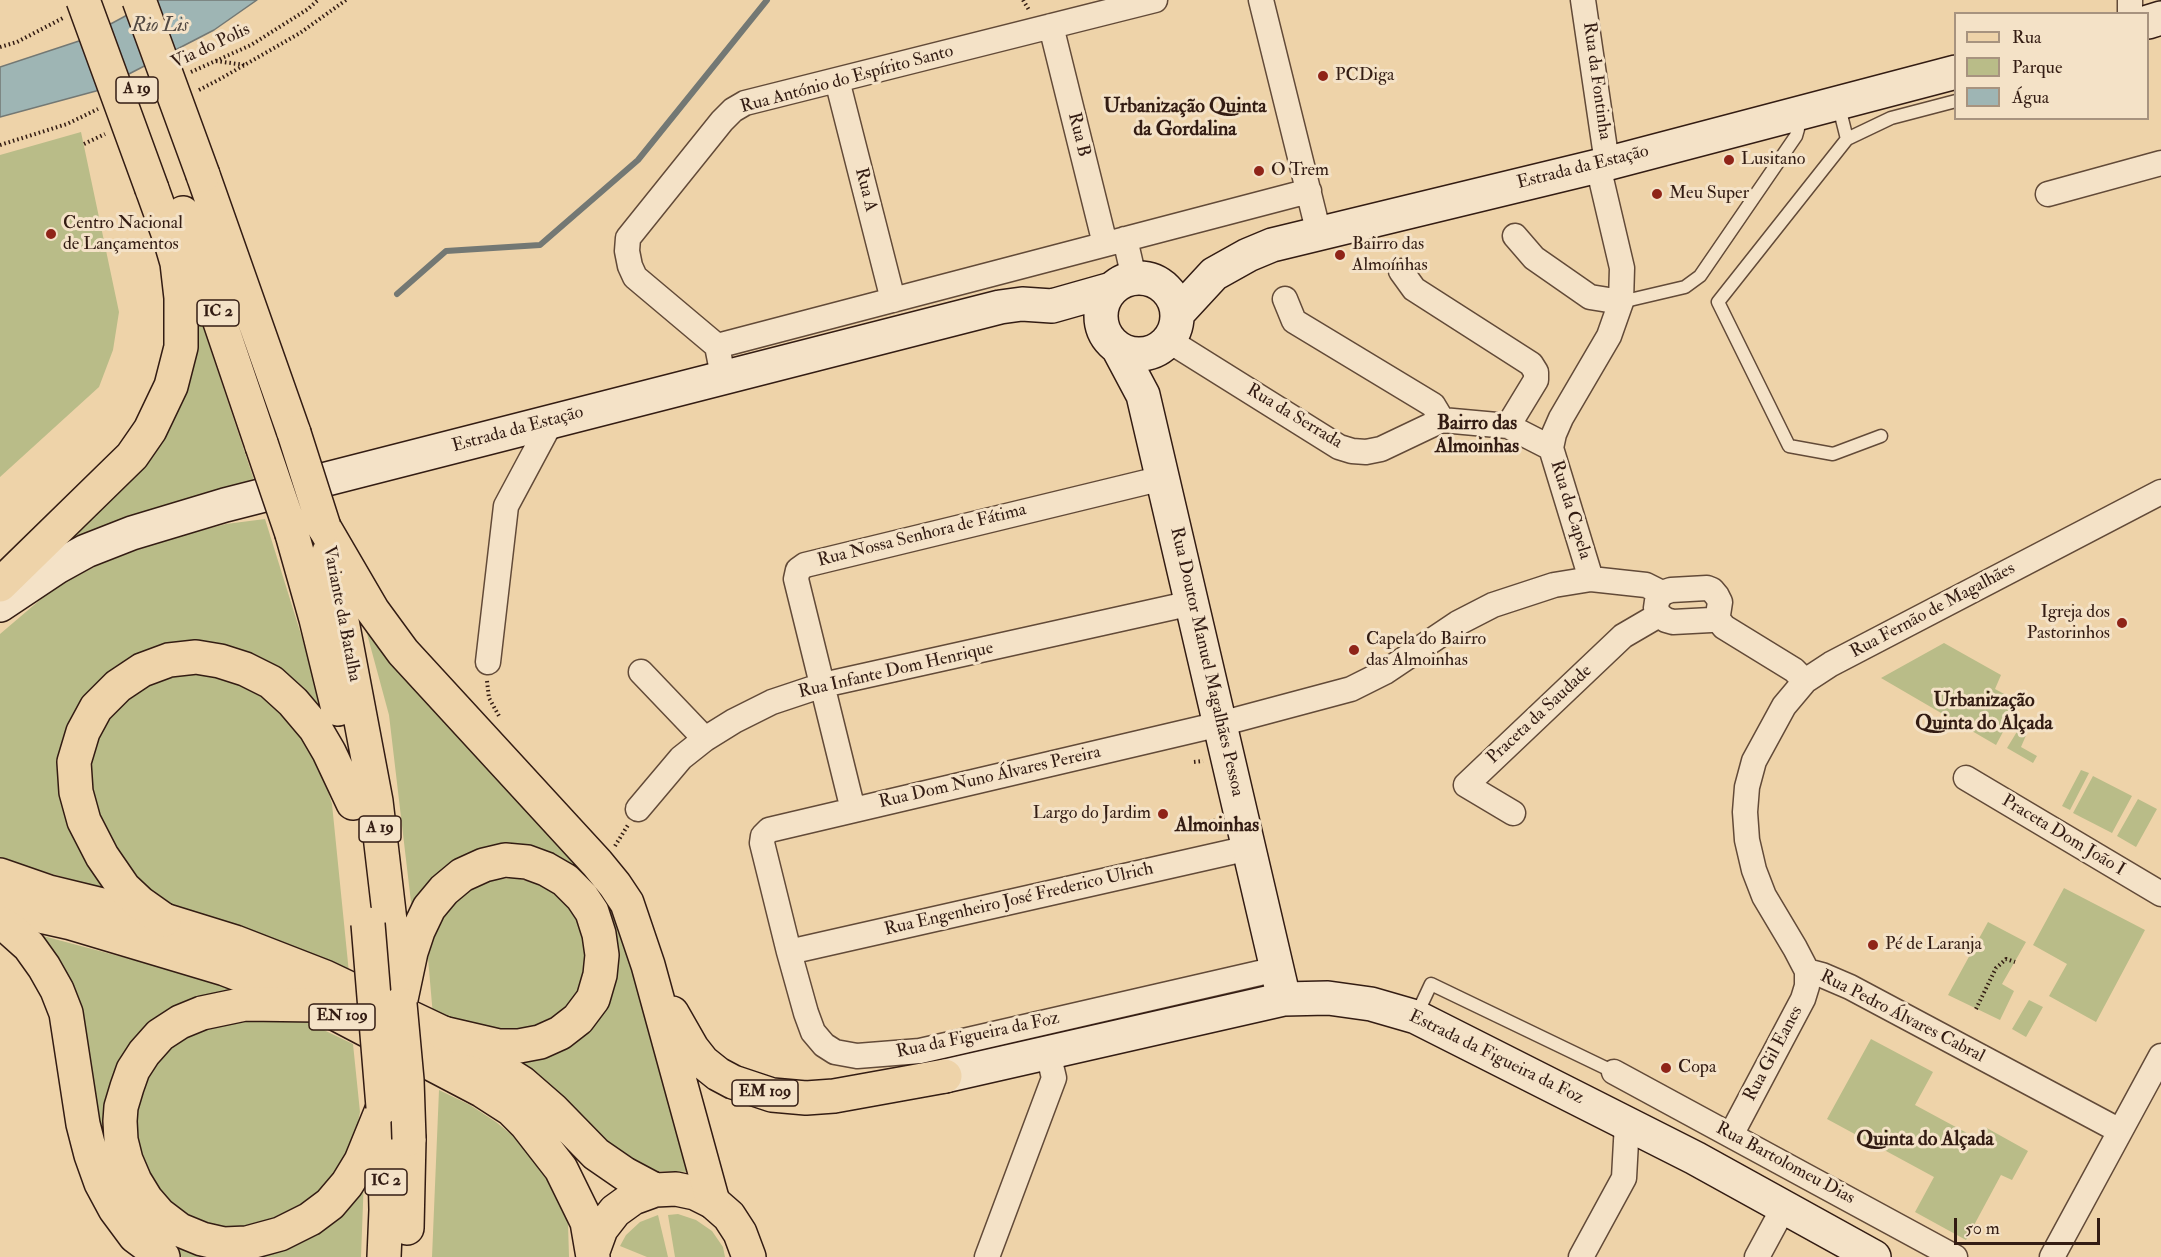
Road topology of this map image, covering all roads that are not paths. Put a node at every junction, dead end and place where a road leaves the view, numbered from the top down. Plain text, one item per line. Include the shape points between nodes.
1 (103, 0) edge
2 (139, 0) edge
3 (1155, 0) edge
4 (1261, 0) edge
5 (1583, 0) edge
6 (76, 8) edge
7 (1051, 26) junction
8 (1954, 73) edge
9 (837, 80) junction
10 (1838, 102) junction
11 (1954, 102) edge
12 (1796, 112) junction
13 (1847, 139) junction
14 (2161, 163) edge
15 (1602, 164) junction
16 (176, 181) junction
17 (1309, 191) junction
18 (2048, 194) dead end
19 (1318, 234) junction
20 (1515, 236) dead end
21 (1115, 242) junction
22 (1401, 271) dead end
23 (1214, 274) junction
24 (1136, 284) junction
25 (1285, 299) dead end
26 (892, 300) junction
27 (1621, 302) junction
28 (1052, 306) junction
29 (1166, 335) junction
30 (1112, 342) junction
31 (720, 361) junction
32 (1143, 395) junction
33 (551, 422) junction
34 (1435, 424) junction
35 (1508, 426) junction
36 (1881, 436) dead end
37 (1553, 455) junction
38 (1163, 478) junction
39 (2161, 492) edge
40 (324, 527) junction
41 (1591, 579) junction
42 (0, 585) edge
43 (1192, 603) junction
44 (1660, 604) junction
45 (0, 605) edge
46 (1716, 617) junction
47 (488, 662) dead end
48 (640, 672) dead end
49 (1805, 681) junction
50 (823, 685) junction
51 (1220, 724) junction
52 (705, 739) junction
53 (1966, 778) dead end
54 (353, 803) junction
55 (638, 810) road end
56 (853, 810) junction
57 (1513, 813) dead end
58 (763, 836) joint
59 (1249, 848) junction
60 (0, 875) edge
61 (2161, 894) edge
62 (0, 907) edge
63 (164, 920) junction
64 (0, 923) edge
65 (789, 952) junction
66 (648, 965) junction
67 (1807, 971) junction
68 (1281, 984) junction
69 (400, 1004) junction
70 (319, 1005) junction
71 (1416, 1017) junction
72 (442, 1033) junction
73 (1048, 1053) junction
74 (2161, 1056) edge
75 (1614, 1072) joint
76 (383, 1107) junction
77 (1627, 1123) junction
78 (2120, 1131) junction
79 (1731, 1135) junction
80 (1695, 1158) junction
81 (1738, 1181) junction
82 (655, 1190) junction
83 (713, 1202) junction
84 (1784, 1208) junction
85 (593, 1254) edge
86 (747, 1255) edge
87 (163, 1257) edge
88 (384, 1257) edge
89 (405, 1257) edge
90 (987, 1257) edge
91 (1581, 1257) edge
92 (1757, 1257) edge
93 (1874, 1257) edge
94 (1955, 1257) edge
95 (2052, 1257) edge

1 - 16 main road, Variante da Batalha / A 19
2 - 16 main road, Variante da Batalha / A 19, bridge
3 - 7 street, Rua António do Espírito Santo
4 - 17 street
5 - 15 street, Rua da Fontinha
6 - 16 main road, bridge
7 - 9 street, Rua António do Espírito Santo
7 - 21 street, Rua B
8 - 10 main road, Estrada da Estação
9 - 26 street, Rua A
9 - 31 street, Rua António do Espírito Santo via 745,103 733,110 628,238 627,251 635,277
10 - 12 main road, Estrada da Estação
10 - 13 lane
11 - 13 lane via 1892,118
12 - 15 main road, Estrada da Estação
12 - 27 lane via 1796,136 1700,276 1685,287
13 - 36 lane via 1718,302 1789,446 1833,454
14 - 18 street
15 - 19 main road, Estrada da Estação
15 - 27 street, Rua da Capela via 1622,268
16 - 40 main road, Variante da Batalha / A 19, bridge via 294,433
16 - 42 main road via 170,239 181,298 181,347 171,386 150,430 132,456
16 - 54 main road, IC 2, bridge via 292,534 340,718
17 - 19 street
17 - 21 street
19 - 23 main road, Estrada da Estação via 1272,245
20 - 27 street via 1533,258 1590,297
21 - 24 street, Rua B
21 - 26 street
22 - 35 street via 1414,290 1531,364 1536,380
23 - 24 main road, Estrada da Estação
23 - 29 main road, Estrada da Estação
24 - 28 main road, Estrada da Estação
24 - 29 main road via 1169,292 1174,303
24 - 30 main road via 1105,300 1102,325
25 - 34 street via 1294,321 1433,405
26 - 31 street
27 - 37 street, Rua da Capela via 1609,336 1561,418 1554,434
28 - 30 main road, Estrada da Estação
28 - 31 main road, Estrada da Estação via 1000,307
29 - 30 main road, Estrada da Estação via 1136,354
29 - 32 main road, Rua Doutor Manuel Magalhães Pessoa
29 - 34 street, Rua da Serrada via 1340,447 1366,452 1381,449
30 - 32 main road, Rua Doutor Manuel Magalhães Pessoa
31 - 33 main road, Estrada da Estação
32 - 38 main road, Rua Doutor Manuel Magalhães Pessoa
33 - 45 main road, Estrada da Estação via 225,505 132,533 86,551
33 - 47 street via 506,506
34 - 35 street
35 - 37 street
37 - 41 street, Rua da Capela
38 - 43 main road, Rua Doutor Manuel Magalhães Pessoa
38 - 50 street, Rua Nossa Senhora de Fátima via 805,565 798,570 796,579
39 - 49 street, Rua Fernão de Magalhães via 1831,663
40 - 66 main road via 397,645 615,885 627,903
40 - 69 main road, Variante da Batalha / A 19 via 370,767
41 - 44 street via 1646,585
41 - 51 street, Rua da Capela via 1554,585 1493,605 1351,689
43 - 50 street, Rua Infante Dom Henrique
43 - 51 main road, Rua Doutor Manuel Magalhães Pessoa
44 - 46 street via 1673,622
44 - 46 street via 1671,590 1707,588 1720,602
44 - 57 street, Praceta da Saudade via 1466,785
46 - 49 street via 1724,627 1794,670
48 - 52 street
49 - 67 street, Rua Pedro Álvares Cabral via 1784,706 1754,761 1745,813 1747,840 1764,896
50 - 52 street, Rua Infante Dom Henrique via 772,702
50 - 56 street, Rua Nossa Senhora de Fátima
51 - 56 street, Rua Dom Nuno Álvares Pereira
51 - 59 main road, Rua Doutor Manuel Magalhães Pessoa
52 - 55 street, Rua Infante Dom Henrique via 681,758
53 - 61 street, Praceta Dom João I
54 - 63 main road via 315,728 271,682 245,669 196,657 169,660 142,670 96,708 82,732 75,762 76,792 84,821 124,888
54 - 76 main road, IC 2, bridge via 368,924
56 - 58 street, Rua Dom Nuno Álvares Pereira via 769,830
58 - 65 street, Rua da Figueira da Foz
59 - 65 street, Rua Engenheiro José Frederico Ulrich
59 - 68 main road, Rua Doutor Manuel Magalhães Pessoa
60 - 63 main road, EN 109 via 49,892
62 - 70 main road, EN 109 via 196,959
63 - 72 main road, EN 109 via 325,977
64 - 87 main road via 29,946 66,1013 83,1124 101,1183 135,1236
65 - 68 street, Rua da Figueira da Foz via 813,1032 835,1053 857,1056 920,1051
66 - 73 main road, Estrada da Figueira da Foz / EM 109 via 703,1062 742,1086 772,1095 806,1098 862,1092
66 - 83 main road
67 - 78 street, Rua Pedro Álvares Cabral via 1850,987
67 - 79 street, Rua Gil Eanes via 1808,986 1803,999
68 - 71 main road, Estrada da Figueira da Foz / EM 109
68 - 73 main road, Estrada da Figueira da Foz / EM 109
69 - 72 main road via 411,952 429,908 462,875 505,860 527,862 565,880 592,912 602,955 593,999 578,1018 560,1033 519,1046 500,1046
69 - 89 main road, Variante da Batalha / A 19, bridge via 409,1139
70 - 76 main road via 244,1004 202,1012 160,1035 133,1070 121,1107 126,1160 146,1199 180,1230 202,1239 224,1244 247,1243 280,1234 310,1219 347,1184
70 - 85 main road, EN 109 via 455,1075 511,1110 538,1137 561,1169 587,1222
71 - 75 lane via 1431,984
71 - 77 main road, Estrada da Figueira da Foz / EM 109
72 - 82 main road, EN 109 via 522,1083 596,1154
73 - 90 street via 1054,1078
74 - 78 street
75 - 79 street, Rua Bartolomeu Dias
76 - 88 main road, IC 2
77 - 80 main road, Estrada da Figueira da Foz / EM 109
77 - 91 street via 1624,1178
78 - 95 street
79 - 80 street via 1707,1142
79 - 81 street via 1742,1160
79 - 94 street, Rua Bartolomeu Dias
80 - 81 main road, Estrada da Figueira da Foz / EM 109
81 - 84 main road, Estrada da Figueira da Foz / EM 109
82 - 83 main road, EN 109 via 676,1189
82 - 85 main road, EN 109 via 633,1198 615,1211 601,1229
83 - 86 main road, EN 109 via 740,1233
84 - 92 street
84 - 93 main road, Estrada da Figueira da Foz / EM 109

